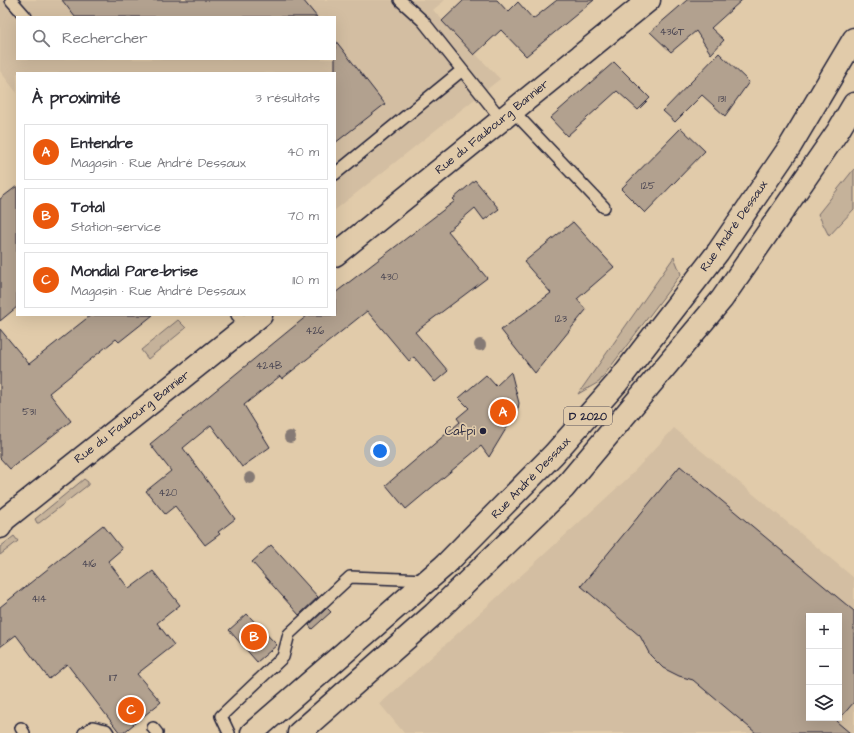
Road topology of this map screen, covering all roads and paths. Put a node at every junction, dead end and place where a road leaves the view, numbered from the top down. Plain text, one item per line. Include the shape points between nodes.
1 (11, 0) edge
2 (400, 0) edge
3 (649, 0) edge
4 (25, 16) edge
5 (854, 39) edge
6 (461, 71) junction
7 (854, 104) edge
8 (507, 115) junction
9 (336, 173) edge
10 (604, 207) dead end
11 (336, 254) edge
12 (248, 319) edge
13 (1, 523) edge
14 (428, 580) junction
15 (84, 733) edge
16 (108, 733) edge
17 (229, 733) edge
18 (252, 733) edge
19 (299, 733) edge

1 - 4 lane
2 - 6 lane via 423,21
3 - 8 main road, Rue du Faubourg Bannier
5 - 14 main road, Rue André Dessaux / D 2020 via 789,148 718,252 616,384 554,454
6 - 8 lane
6 - 9 lane
7 - 19 main road, D 2020 via 722,299 564,488 434,614
8 - 10 lane
8 - 11 main road, Rue du Faubourg Bannier
12 - 13 main road, Rue du Faubourg Bannier
14 - 17 lane via 350,577 288,634 283,657 221,716
14 - 18 main road, Rue André Dessaux / D 2020
15 - 16 lane via 93,727 106,730

